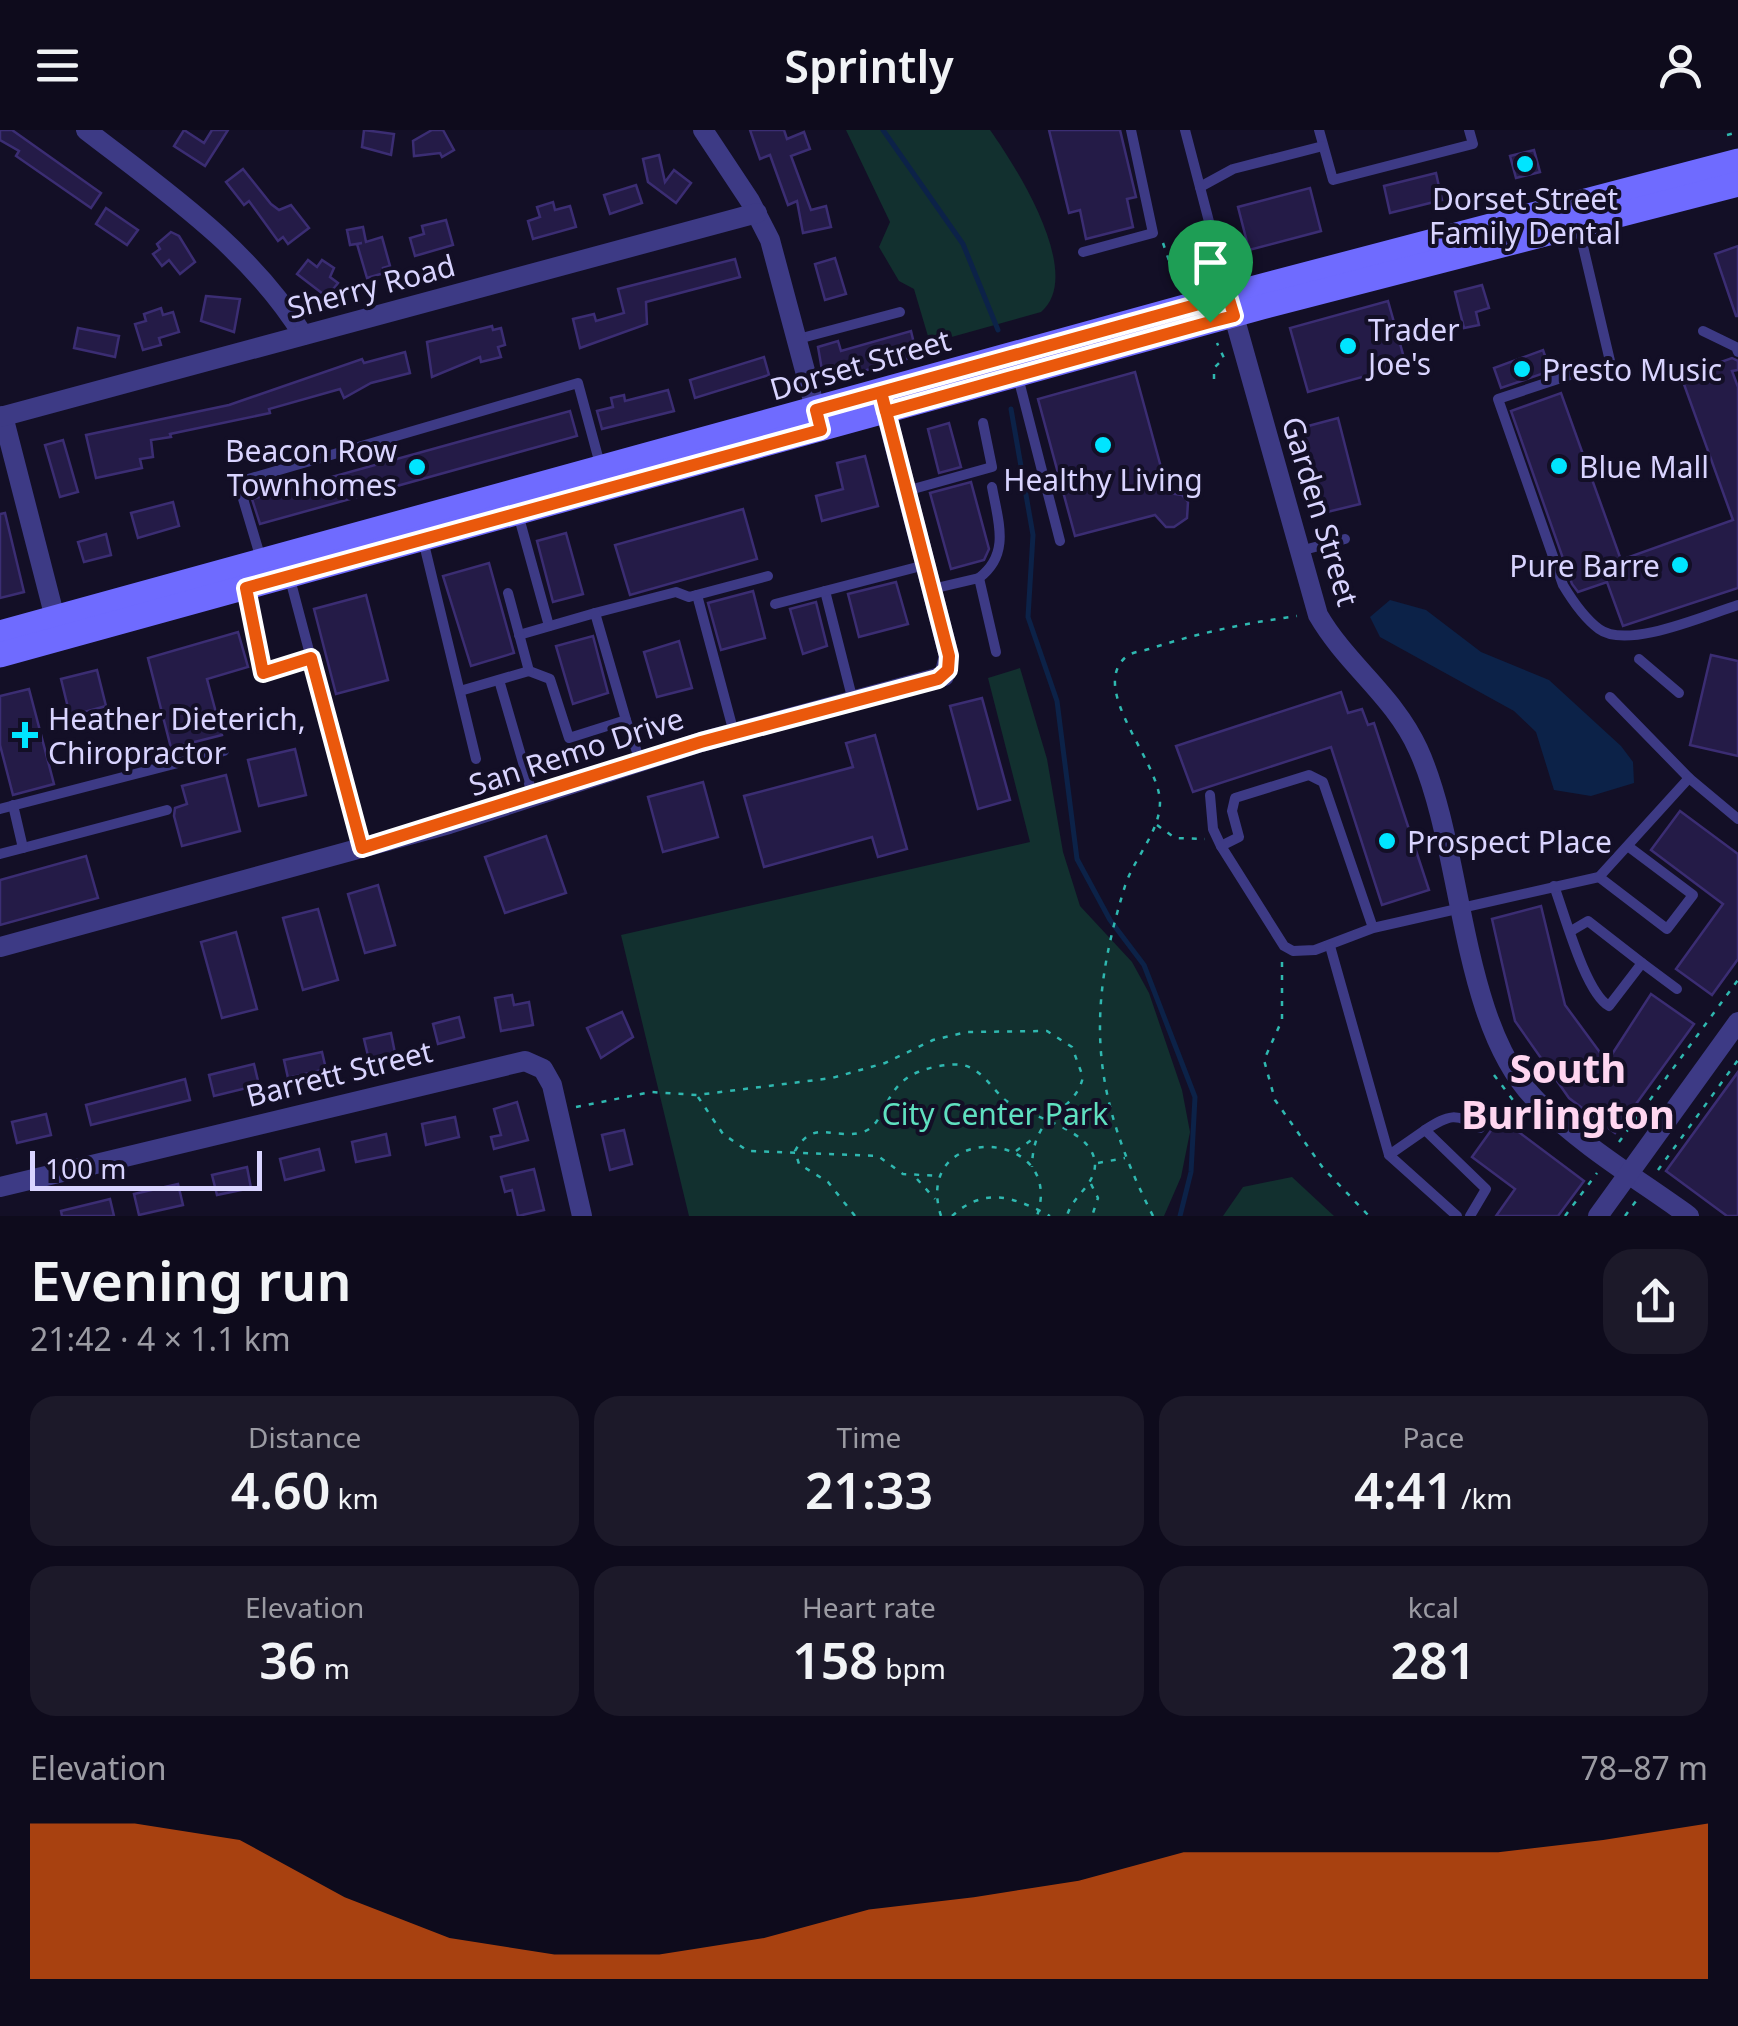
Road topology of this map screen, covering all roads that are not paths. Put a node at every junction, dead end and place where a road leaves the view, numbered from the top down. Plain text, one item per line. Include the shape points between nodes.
1 (86, 130) edge
2 (703, 130) edge
3 (1131, 130) edge
4 (1185, 130) edge
5 (1319, 130) edge
6 (1469, 130) edge
7 (1324, 146) junction
8 (1738, 161) edge
9 (1738, 184) edge
10 (1200, 187) junction
11 (758, 213) junction
12 (1575, 214) junction
13 (1083, 252) dead end
14 (1231, 306) junction
15 (900, 312) dead end
16 (1702, 331) dead end
17 (303, 335) junction
18 (796, 340) junction
19 (1738, 352) edge
20 (1610, 361) dead end
21 (1576, 373) dead end
22 (1018, 375) junction
23 (884, 402) junction
24 (1, 416) edge
25 (818, 420) junction
26 (983, 423) dead end
27 (601, 469) junction
28 (992, 487) dead end
29 (906, 491) junction
30 (518, 513) junction
31 (422, 539) junction
32 (1345, 540) dead end
33 (1060, 541) dead end
34 (1300, 551) junction
35 (262, 562) junction
36 (925, 564) junction
37 (289, 576) junction
38 (768, 576) dead end
39 (978, 578) junction
40 (246, 588) junction
41 (931, 590) junction
42 (825, 591) junction
43 (508, 594) dead end
44 (697, 595) junction
45 (775, 604) dead end
46 (1738, 605) edge
47 (595, 613) junction
48 (55, 618) junction
49 (548, 626) junction
50 (0, 633) edge
51 (519, 635) junction
52 (996, 652) dead end
53 (0, 655) edge
54 (311, 658) junction
55 (1640, 660) dead end
56 (529, 671) junction
57 (499, 680) junction
58 (460, 691) junction
59 (1679, 693) dead end
60 (1610, 697) dead end
61 (853, 702) junction
62 (626, 720) junction
63 (734, 733) junction
64 (224, 751) dead end
65 (476, 759) dead end
66 (640, 761) junction
67 (1689, 778) junction
68 (1210, 795) dead end
69 (533, 796) junction
70 (12, 806) junction
71 (0, 809) edge
72 (167, 810) dead end
73 (1738, 820) edge
74 (1221, 846) junction
75 (1630, 847) junction
76 (23, 848) junction
77 (362, 848) junction
78 (0, 854) edge
79 (1598, 877) junction
80 (1554, 886) junction
81 (1462, 908) junction
82 (1373, 928) junction
83 (1571, 931) junction
84 (1330, 946) junction
85 (0, 947) edge
86 (1642, 962) junction
87 (1677, 989) dead end
88 (1738, 1022) edge
89 (1480, 1128) dead end
90 (1425, 1130) junction
91 (1389, 1155) junction
92 (1628, 1173) junction
93 (0, 1187) edge
94 (582, 1216) edge
95 (1457, 1216) edge
96 (1470, 1216) edge
97 (1598, 1216) edge
98 (1690, 1216) edge

1 - 17 street via 239,254
2 - 11 street
3 - 13 lane via 1153,233
4 - 10 lane
5 - 7 lane
6 - 7 lane via 1473,144 1333,180
7 - 10 lane via 1233,169
8 - 12 main road, Dorset Street
9 - 12 main road, Dorset Street
10 - 14 lane
11 - 17 street, Sherry Road
11 - 18 street
12 - 14 main road, Dorset Street
12 - 20 lane
14 - 22 main road, Dorset Street
14 - 23 main road, Dorset Street
14 - 34 street, Garden Street
15 - 18 lane
16 - 19 lane
17 - 24 street, Sherry Road
18 - 25 street
21 - 46 lane via 1498,399 1573,601 1601,631 1630,637
22 - 23 main road, Dorset Street
22 - 33 lane
23 - 25 main road, Dorset Street
23 - 29 street, San Remo Drive
24 - 48 street
25 - 27 main road, Dorset Street
25 - 30 main road, Dorset Street
26 - 29 lane via 992,468
27 - 35 main road, Dorset Street
27 - 35 lane via 578,383 238,482
28 - 39 lane via 1002,542 992,568
29 - 36 street, San Remo Drive
30 - 31 main road, Dorset Street
30 - 49 lane
31 - 37 main road, Dorset Street
31 - 58 lane
32 - 34 lane
34 - 81 street, Garden Street via 1327,632 1382,690 1417,746
35 - 48 main road, Dorset Street
36 - 41 street, San Remo Drive
36 - 42 lane
37 - 40 main road, Dorset Street
37 - 54 lane
38 - 44 lane
39 - 41 lane
39 - 52 lane
40 - 53 main road, Dorset Street
40 - 54 lane via 263,673
41 - 61 street, San Remo Drive via 949,656 944,676
42 - 45 lane
42 - 61 lane
43 - 51 lane
44 - 47 lane via 676,592
44 - 63 lane
47 - 49 lane
47 - 62 lane
48 - 50 main road, Dorset Street
49 - 51 lane
51 - 56 lane
54 - 77 lane
55 - 59 lane
56 - 57 lane
56 - 62 lane via 550,679 569,738
57 - 58 lane
57 - 69 lane
58 - 65 lane
60 - 67 lane
61 - 63 street, San Remo Drive
62 - 66 lane
63 - 66 street, San Remo Drive
64 - 70 lane
66 - 69 street, San Remo Drive
67 - 73 lane
67 - 75 lane
68 - 74 lane
69 - 77 street, San Remo Drive
70 - 71 lane
70 - 76 lane
72 - 76 lane
74 - 82 lane via 1239,837 1236,798 1310,775 1323,782
74 - 84 lane via 1284,946 1305,952
75 - 79 lane
75 - 79 lane via 1693,894 1667,929
76 - 78 lane
77 - 85 street, San Remo Drive
79 - 80 lane
80 - 81 lane
80 - 83 lane
81 - 82 lane
81 - 92 street, Garden Street via 1507,1061 1537,1101
82 - 84 lane
83 - 86 lane via 1588,922
83 - 86 lane via 1597,999 1609,1006
84 - 91 lane
86 - 87 lane
88 - 92 street
89 - 90 lane via 1450,1114
90 - 91 lane
90 - 96 lane via 1486,1189
91 - 95 lane
92 - 97 street
92 - 98 street, Garden Street
93 - 94 street, Barrett Street via 525,1061 543,1069 552,1085

